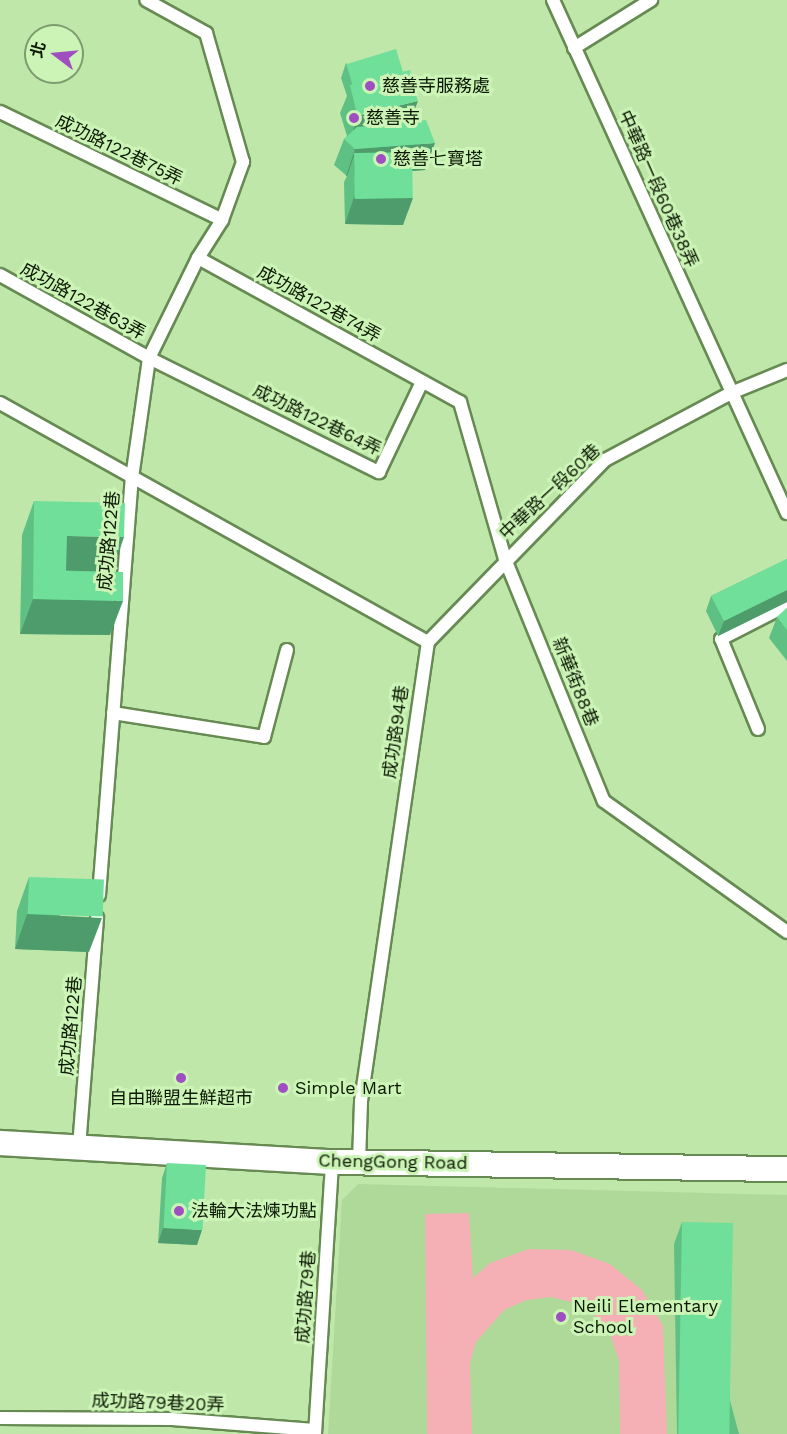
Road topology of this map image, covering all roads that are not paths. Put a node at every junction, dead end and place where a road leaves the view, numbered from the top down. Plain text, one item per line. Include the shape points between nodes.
1 (146, 0) edge
2 (553, 0) edge
3 (651, 0) edge
4 (574, 48) junction
5 (0, 112) edge
6 (222, 220) junction
7 (198, 258) junction
8 (0, 275) edge
9 (149, 358) junction
10 (787, 370) edge
11 (422, 382) junction
12 (731, 393) junction
13 (0, 403) edge
14 (132, 478) junction
15 (787, 513) edge
16 (505, 558) junction
17 (787, 605) edge
18 (428, 642) junction
19 (287, 650) dead end
20 (113, 713) junction
21 (758, 729) dead end
22 (787, 932) edge
23 (0, 1143) edge
24 (79, 1147) junction
25 (332, 1162) junction
26 (359, 1162) junction
27 (787, 1169) edge
28 (0, 1418) edge
29 (315, 1432) edge

1 - 6 lane, 成功路122巷 via 206,33 243,162
2 - 4 lane, 中華路一段60巷38弄
3 - 4 lane
4 - 12 lane, 中華路一段60巷38弄
5 - 6 lane, 成功路122巷75弄
6 - 7 lane, 成功路122巷
7 - 9 lane, 成功路122巷
7 - 11 lane, 成功路122巷74弄
8 - 9 lane, 成功路122巷63弄
9 - 11 lane, 成功路122巷64弄 via 379,472
9 - 14 lane, 成功路122巷
10 - 12 lane, 中華路一段60巷
11 - 16 lane, 新華街88巷 via 460,402
12 - 15 lane, 中華路一段60巷38弄
12 - 16 lane, 中華路一段60巷 via 605,460
13 - 14 lane
14 - 18 lane
14 - 20 lane, 成功路122巷
16 - 18 lane, 中華路一段60巷
16 - 22 lane, 新華街88巷 via 604,801
17 - 21 lane via 721,639
18 - 26 lane, 成功路94巷 via 361,1101
19 - 20 lane via 264,737
20 - 24 lane, 成功路122巷
23 - 24 street, ChengGong Road
24 - 25 street, ChengGong Road
25 - 26 street, ChengGong Road
25 - 29 lane, 成功路79巷
26 - 27 street, ChengGong Road
28 - 29 lane, 成功路79巷20弄 via 172,1419

